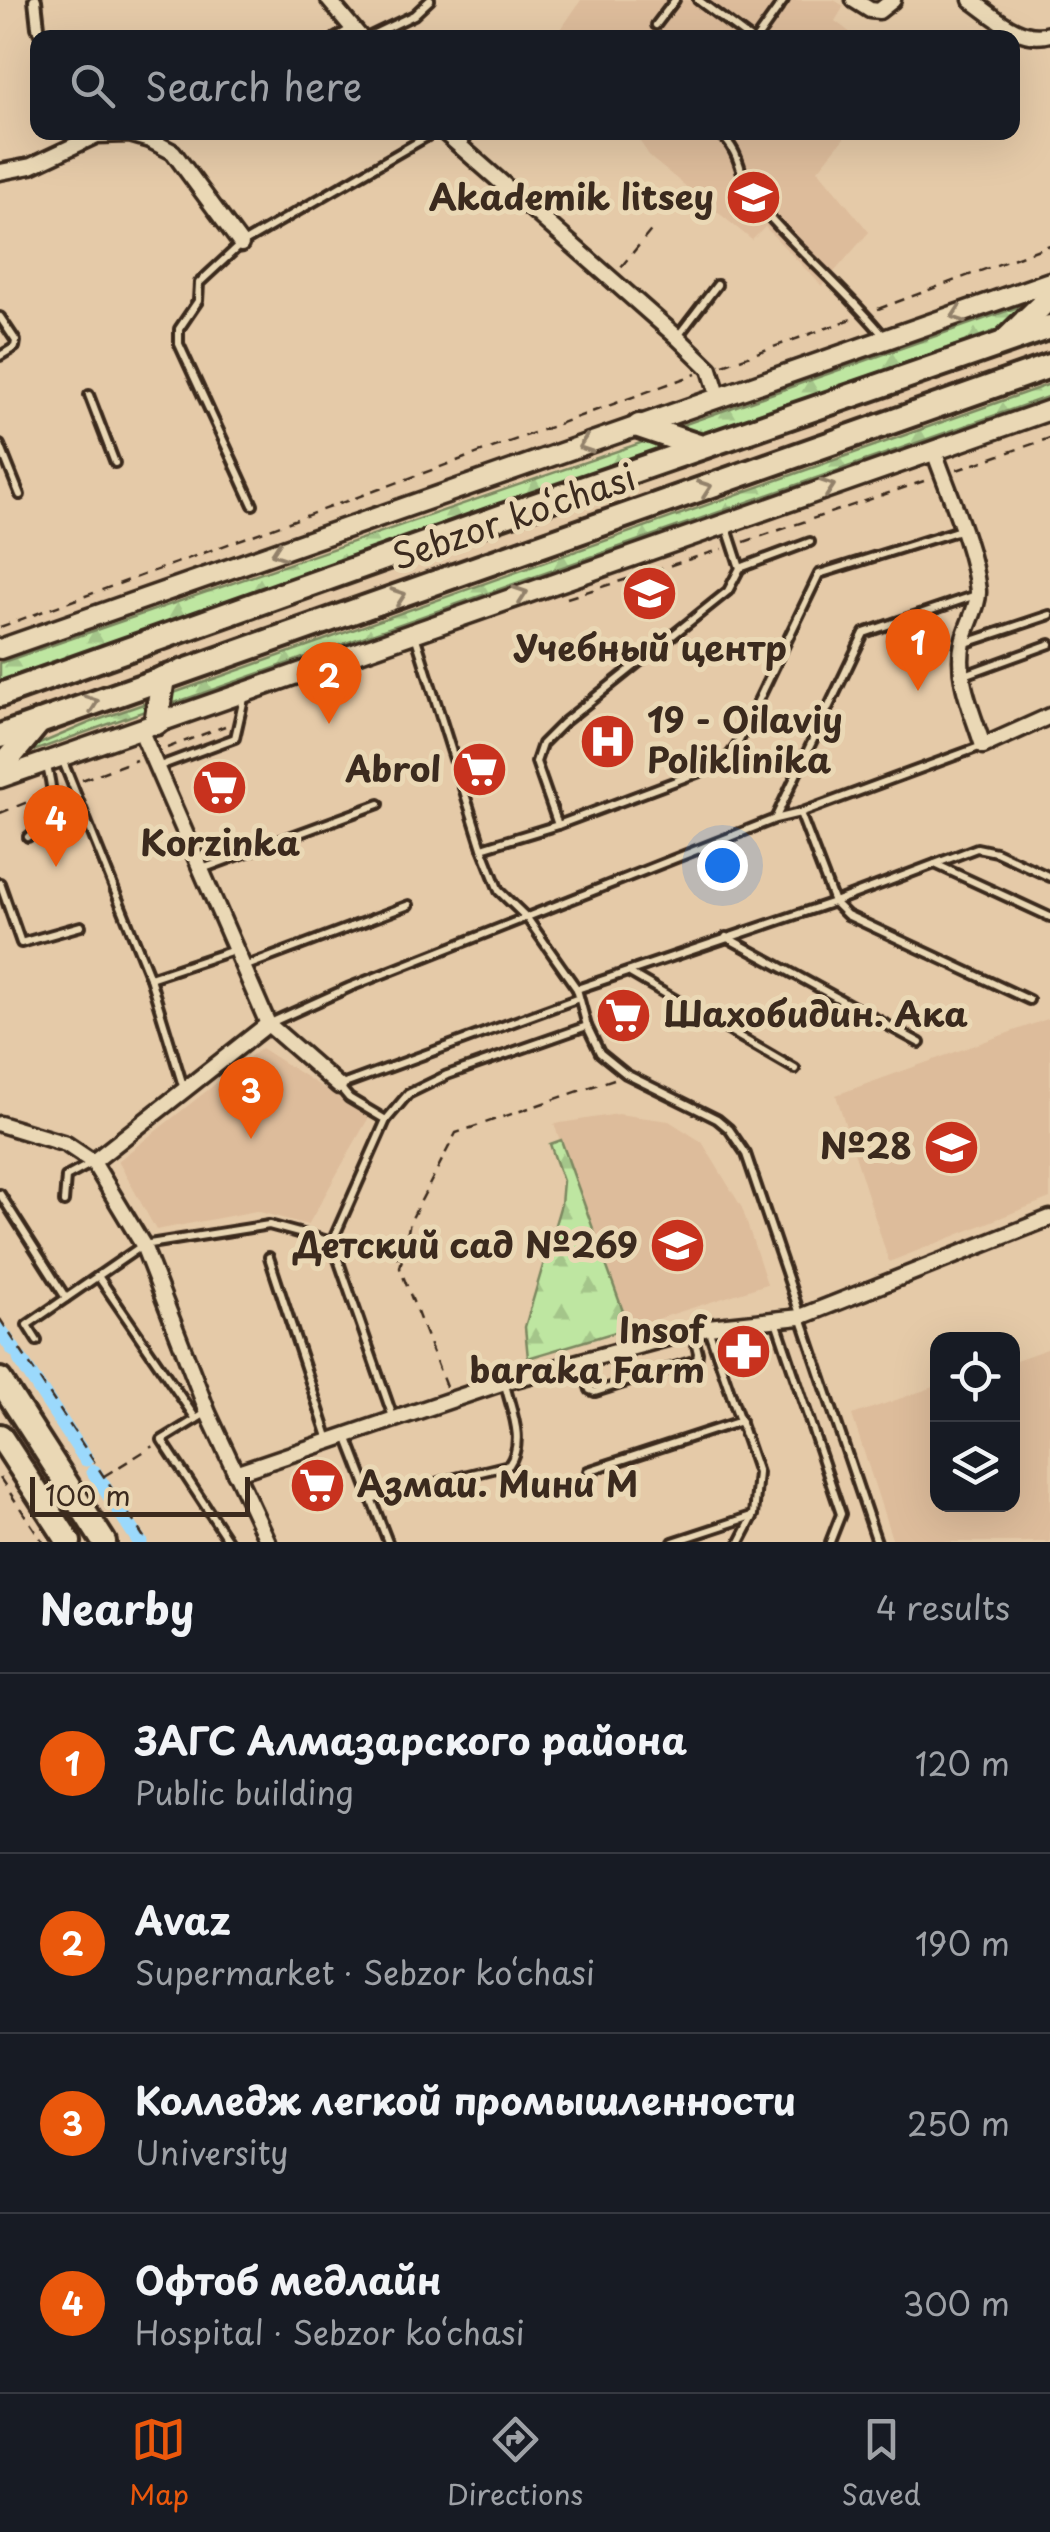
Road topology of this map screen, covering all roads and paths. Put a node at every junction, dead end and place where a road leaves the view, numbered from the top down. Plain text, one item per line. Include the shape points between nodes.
1 (36, 0) edge
2 (329, 0) edge
3 (430, 0) edge
4 (674, 0) edge
5 (698, 0) edge
6 (784, 0) edge
7 (854, 0) edge
8 (893, 0) edge
9 (972, 0) edge
10 (656, 26) dead end
11 (39, 30) edge
12 (356, 30) edge
13 (371, 30) edge
14 (738, 30) edge
15 (763, 30) edge
16 (1015, 30) edge
17 (1020, 34) edge
18 (1050, 34) edge
19 (84, 140) edge
20 (149, 140) edge
21 (421, 140) edge
22 (452, 140) edge
23 (465, 140) edge
24 (728, 140) edge
25 (459, 147) junction
26 (0, 172) edge
27 (654, 227) dead end
28 (241, 244) junction
29 (1050, 245) edge
30 (610, 280) junction
31 (1050, 282) edge
32 (718, 286) dead end
33 (1050, 297) edge
34 (866, 314) junction
35 (0, 316) edge
36 (1050, 327) edge
37 (678, 337) junction
38 (886, 340) junction
39 (1002, 344) junction
40 (0, 356) edge
41 (1050, 366) edge
42 (710, 369) junction
43 (875, 388) junction
44 (90, 395) dead end
45 (719, 398) junction
46 (1050, 410) edge
47 (889, 424) junction
48 (639, 426) junction
49 (1050, 438) edge
50 (0, 445) edge
51 (701, 447) junction
52 (934, 452) junction
53 (115, 463) dead end
54 (942, 475) junction
55 (20, 495) dead end
56 (252, 505) dead end
57 (724, 522) junction
58 (962, 529) junction
59 (810, 542) dead end
60 (733, 546) junction
61 (740, 568) junction
62 (978, 594) junction
63 (566, 598) dead end
64 (1050, 615) edge
65 (0, 627) edge
66 (414, 631) junction
67 (962, 644) junction
68 (1050, 644) edge
69 (136, 646) junction
70 (0, 649) edge
71 (961, 677) junction
72 (155, 681) junction
73 (0, 695) edge
74 (244, 699) junction
75 (1050, 716) edge
76 (39, 722) junction
77 (148, 726) junction
78 (0, 736) edge
79 (983, 746) junction
80 (53, 759) junction
81 (153, 761) junction
82 (0, 769) edge
83 (0, 778) edge
84 (74, 783) junction
85 (54, 791) junction
86 (380, 804) dead end
87 (0, 813) edge
88 (800, 814) junction
89 (775, 818) junction
90 (558, 825) junction
91 (28, 837) dead end
92 (482, 848) junction
93 (934, 863) junction
94 (200, 869) junction
95 (1050, 877) edge
96 (0, 883) edge
97 (834, 902) junction
98 (409, 905) dead end
99 (1050, 917) edge
100 (527, 918) junction
101 (81, 926) dead end
102 (725, 937) junction
103 (235, 949) junction
104 (243, 967) junction
105 (627, 971) junction
106 (150, 978) junction
107 (577, 988) junction
108 (579, 998) junction
109 (1029, 1000) dead end
110 (268, 1024) junction
111 (587, 1026) junction
112 (920, 1043) dead end
113 (796, 1069) dead end
114 (626, 1074) junction
115 (340, 1086) junction
116 (184, 1090) junction
117 (386, 1120) junction
118 (0, 1124) edge
119 (93, 1162) junction
120 (0, 1194) edge
121 (64, 1202) dead end
122 (1050, 1218) edge
123 (332, 1242) junction
124 (143, 1245) junction
125 (269, 1257) dead end
126 (401, 1259) junction
127 (98, 1276) junction
128 (66, 1298) junction
129 (800, 1317) junction
130 (0, 1319) edge
131 (776, 1319) junction
132 (700, 1329) junction
133 (37, 1341) dead end
134 (581, 1361) junction
135 (0, 1380) edge
136 (504, 1382) junction
137 (450, 1398) junction
138 (202, 1416) junction
139 (393, 1418) junction
140 (740, 1421) junction
141 (346, 1434) junction
142 (0, 1436) edge
143 (162, 1440) junction
144 (329, 1441) junction
145 (588, 1470) dead end
146 (235, 1473) junction
147 (104, 1477) junction
148 (0, 1478) edge
149 (370, 1500) junction
150 (754, 1515) junction
151 (43, 1542) edge
152 (69, 1542) edge
153 (104, 1542) edge
154 (147, 1542) edge
155 (229, 1542) edge
156 (268, 1542) edge
157 (388, 1542) edge
158 (673, 1542) edge
159 (740, 1542) edge
160 (830, 1542) edge
161 (877, 1542) edge

1 - 11 street
2 - 12 street
3 - 13 lane via 414,15
4 - 10 lane
5 - 14 lane
6 - 15 lane
7 - 8 street via 878,11
9 - 16 street
17 - 18 street
19 - 26 street via 32,166
20 - 28 street via 165,145
21 - 28 lane
22 - 25 street
23 - 25 lane
24 - 34 lane via 752,197
25 - 30 street
27 - 30 path
28 - 56 lane via 200,284 178,338
29 - 34 path
30 - 37 street
31 -> 38 street, Sebzor ko‘chasi
32 - 37 lane
33 - 39 main road
34 - 38 lane
34 - 42 path
35 - 40 lane via 16,342
36 - 39 main road, Sebzor ko‘chasi
37 - 42 street
38 - 45 street, Sebzor ko‘chasi
39 - 43 main road, Sebzor ko‘chasi
41 - 47 main road, Sebzor ko‘chasi
42 - 45 street
42 - 65 path
43 - 47 main road
43 - 51 main road, Sebzor ko‘chasi
44 - 53 lane
45 - 48 street, Sebzor ko‘chasi
46 - 52 street, Sebzor ko‘chasi
72 -> 47 main road, Sebzor ko‘chasi
48 - 51 main road
48 -> 70 street, Sebzor ko‘chasi
49 - 54 path
50 - 55 lane
51 - 69 main road, Sebzor ko‘chasi
52 - 54 street
57 -> 52 street, Sebzor ko‘chasi
54 - 58 street
54 - 60 path
57 - 60 lane
66 -> 57 street, Sebzor ko‘chasi
58 - 62 street
58 - 90 lane via 819,574 724,762
59 - 61 lane
60 - 61 lane
60 - 63 path
61 - 90 lane via 728,591 542,744 536,762
62 - 67 street
62 - 89 lane via 864,633
64 - 67 lane
66 - 74 street, Sebzor ko‘chasi
66 - 92 lane
67 - 71 street
68 - 71 lane
69 - 72 main road
69 - 73 main road, Sebzor ko‘chasi
71 - 79 street
76 -> 72 main road, Sebzor ko‘chasi
72 - 77 main road
74 - 77 street, Sebzor ko‘chasi
74 - 81 path via 238,721
74 - 81 lane via 235,738
75 - 79 street
76 - 78 main road, Sebzor ko‘chasi
76 - 82 main road
77 - 80 street, Sebzor ko‘chasi
77 - 81 street
79 - 88 lane
80 - 83 street, Sebzor ko‘chasi
80 - 84 lane
80 - 85 lane
81 - 84 path
81 - 94 street
84 - 106 lane
85 - 87 path
85 - 91 lane via 44,825
86 - 94 lane
88 - 89 lane
88 - 97 lane
89 - 100 lane
90 - 92 lane
92 - 100 lane via 499,891
93 - 95 lane via 977,848
93 - 97 lane
93 - 99 lane
94 - 103 street
96 - 101 lane via 21,944
97 - 102 lane
97 - 109 lane via 847,915
98 - 104 lane
100 - 107 lane
100 - 110 lane
102 - 105 lane
102 - 112 lane
103 - 104 street
103 - 106 lane
104 - 110 street
105 - 107 lane
105 - 113 lane
106 - 116 lane
107 - 108 lane
108 - 111 lane
108 - 115 lane
110 - 115 street
110 - 116 street
111 - 114 lane via 600,1052
111 - 117 lane via 446,1075 408,1094
114 - 126 path via 456,1133 410,1222
114 - 129 lane via 717,1119 738,1140
115 - 117 lane
116 - 119 street
117 - 123 lane
118 - 119 street via 66,1144
119 - 121 lane via 66,1177
119 - 124 street
120 - 128 lane
122 - 129 street
123 - 124 lane via 269,1225
123 - 126 path
123 - 139 lane
124 - 127 lane
124 - 138 street
125 - 144 lane
126 - 137 path
127 - 128 lane
127 - 138 lane
128 - 133 lane via 26,1325
129 - 131 street
129 - 161 lane
130 - 147 path
131 - 132 street
131 - 160 lane via 841,1514
132 - 134 street
132 - 134 lane via 696,1360 595,1392
132 - 140 lane
134 - 136 street
135 - 153 main road
136 - 137 street
136 - 149 lane via 519,1439 509,1464
137 - 139 street
138 - 143 lane
138 - 146 street
139 - 141 street
140 - 145 lane
140 - 150 lane via 758,1473
141 - 144 street
141 - 149 lane
142 - 152 main road
143 - 147 path
143 - 155 lane
144 - 146 street
146 - 156 street
147 - 154 path
148 - 151 path
149 - 157 lane
150 - 158 lane
150 - 159 lane

